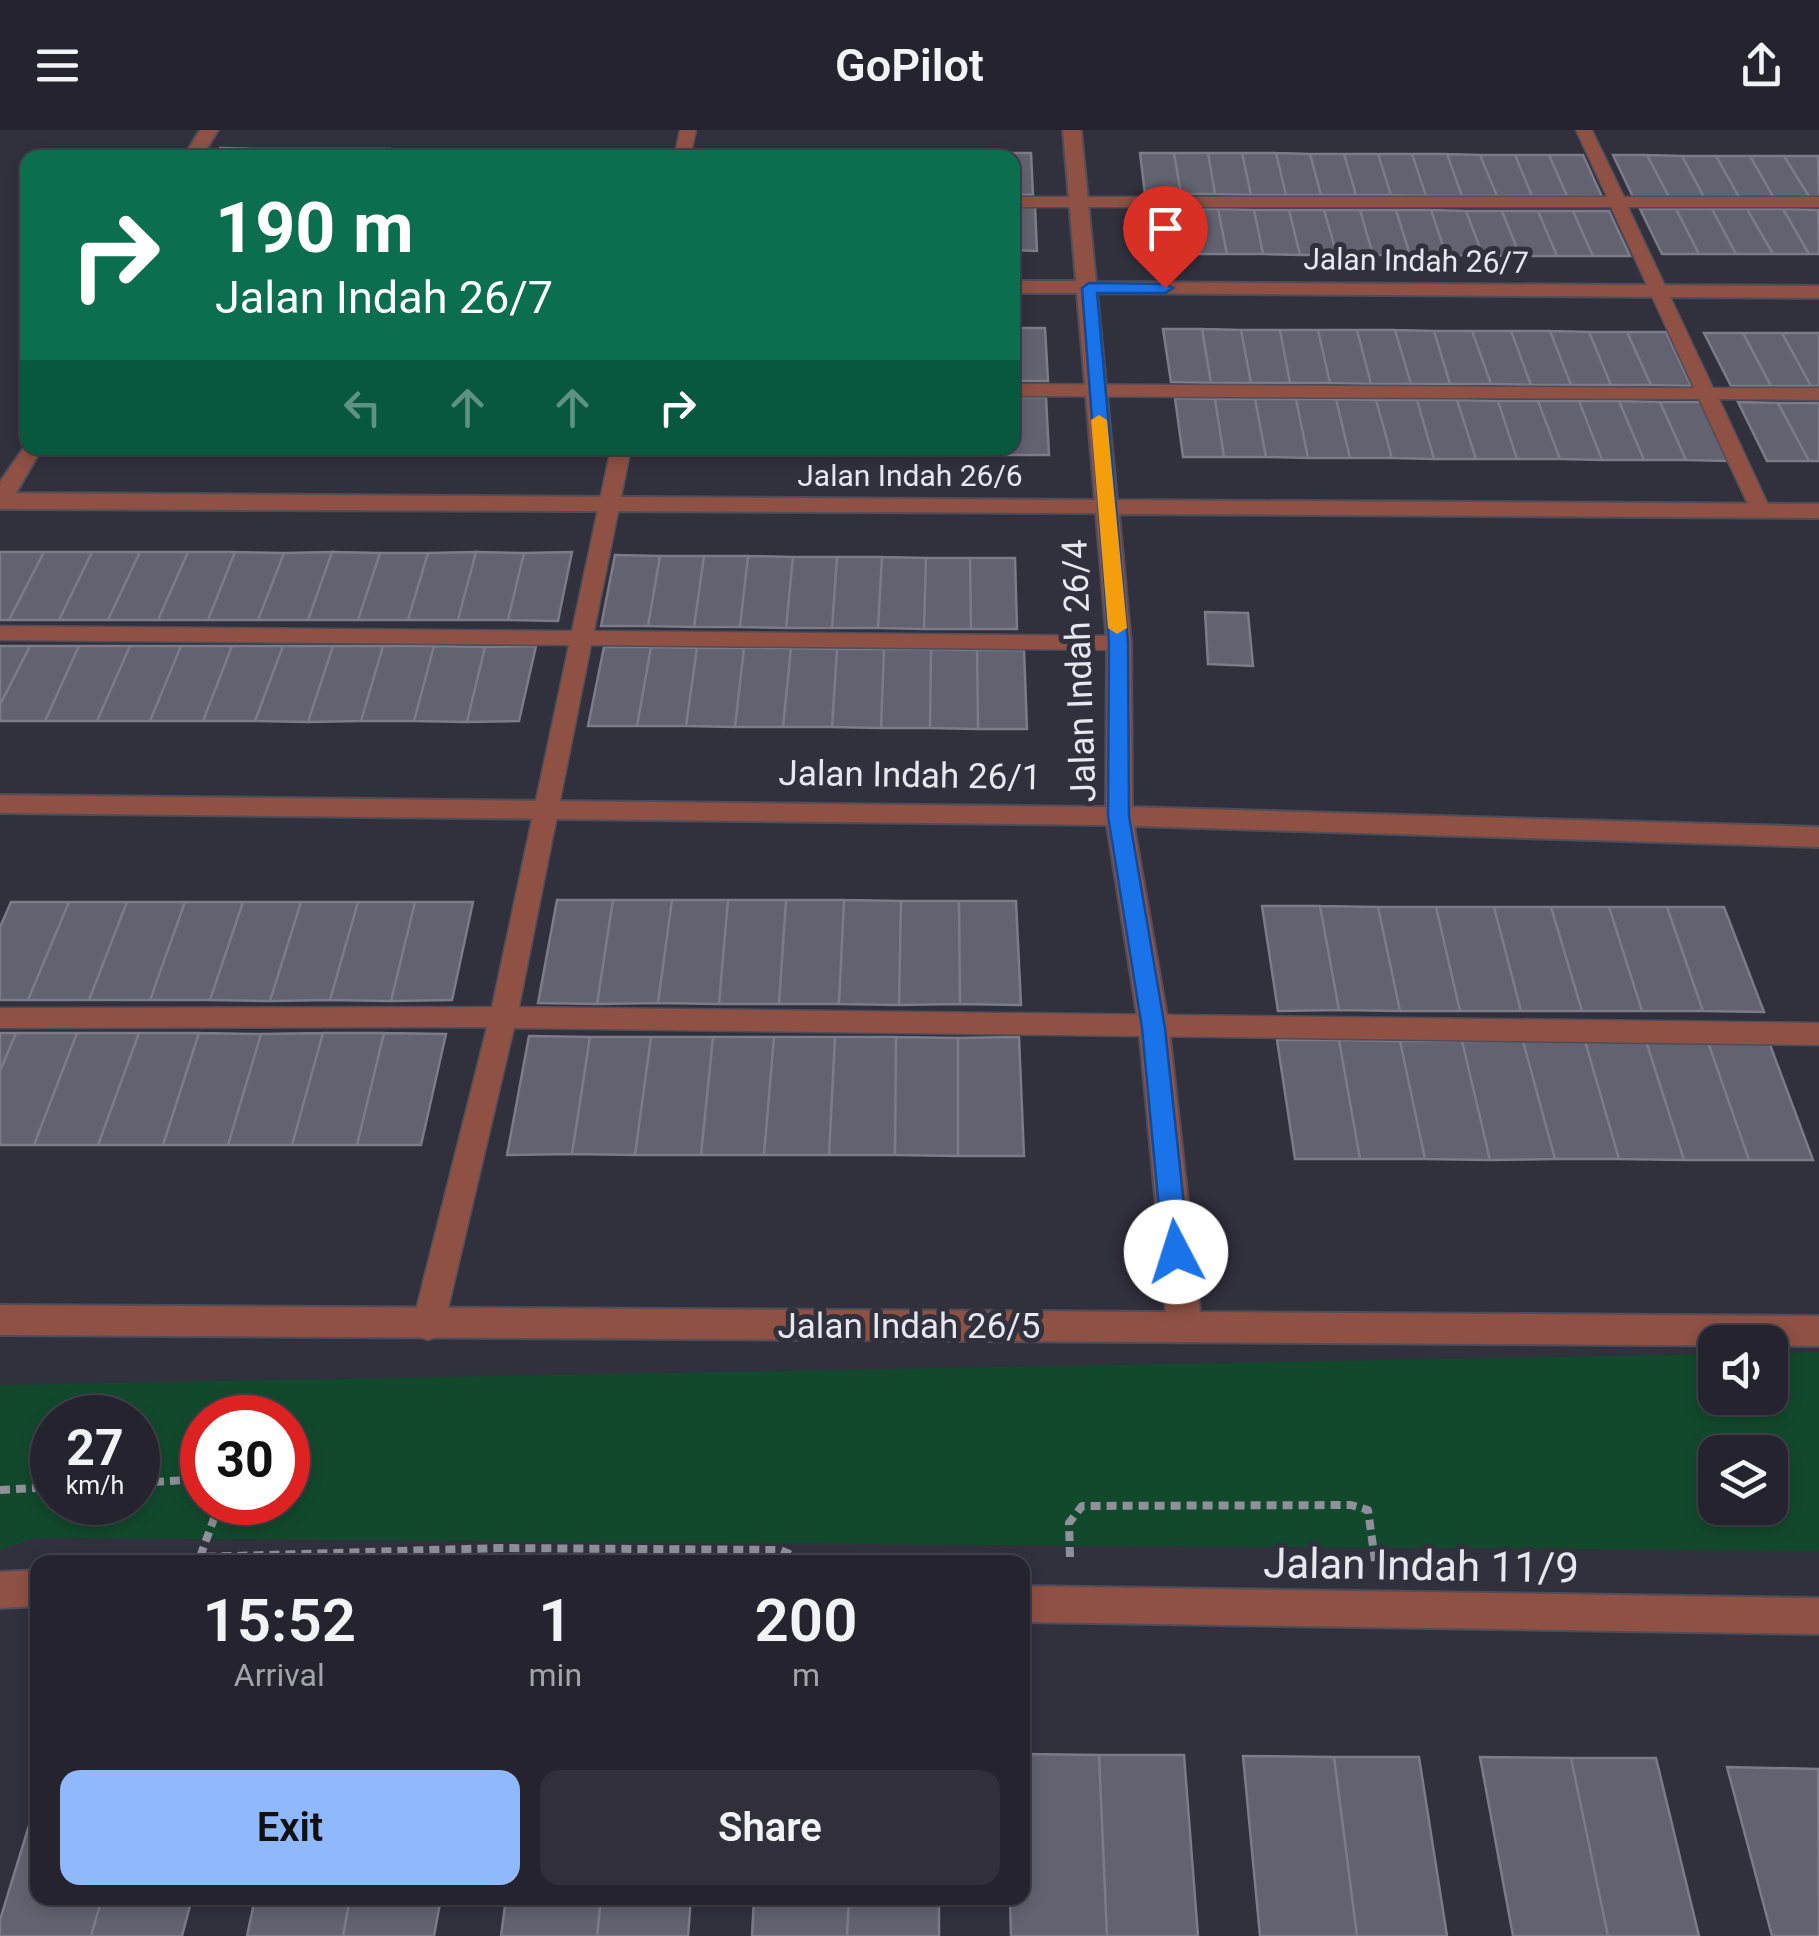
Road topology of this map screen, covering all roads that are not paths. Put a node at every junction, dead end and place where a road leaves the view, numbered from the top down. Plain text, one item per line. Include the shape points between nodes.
1 (1072, 130) edge
2 (1584, 130) edge
3 (1020, 202) edge
4 (1079, 202) junction
5 (1618, 202) junction
6 (1819, 202) edge
7 (1020, 287) edge
8 (1089, 288) junction
9 (1819, 292) edge
10 (1658, 293) junction
11 (1020, 390) edge
12 (1096, 390) junction
13 (1704, 394) junction
14 (1819, 394) edge
15 (28, 455) edge
16 (620, 455) edge
17 (1, 501) edge
18 (610, 504) junction
19 (1108, 507) junction
20 (1761, 511) junction
21 (1819, 511) edge
22 (0, 633) edge
23 (580, 638) junction
24 (1118, 643) junction
25 (0, 804) edge
26 (544, 808) junction
27 (1119, 816) junction
28 (1819, 837) edge
29 (503, 1017) junction
30 (0, 1018) edge
31 (1154, 1028) junction
32 (1819, 1034) edge
33 (0, 1320) edge
34 (428, 1326) junction
35 (1184, 1326) junction
36 (1819, 1331) edge
37 (30, 1588) edge
38 (0, 1590) edge
39 (1030, 1604) edge
40 (1819, 1616) edge

1 - 4 street, Jalan Indah 26/4
2 - 5 lane
3 - 4 lane
4 - 5 lane
4 - 8 street, Jalan Indah 26/4
5 - 6 lane
5 - 10 lane
7 - 8 street, Jalan Indah 26/7
8 - 10 street, Jalan Indah 26/7
8 - 12 street, Jalan Indah 26/4
9 - 10 street, Jalan Indah 26/7
10 - 13 lane
11 - 12 lane
12 - 13 lane
12 - 19 street, Jalan Indah 26/4
13 - 14 lane
13 - 20 lane
15 - 17 street
16 - 18 lane
17 - 18 street, Jalan Indah 26/6
18 - 19 street, Jalan Indah 26/6
18 - 23 lane
19 - 20 street, Jalan Indah 26/6
19 - 24 street, Jalan Indah 26/4
20 - 21 street, Jalan Indah 26/6
22 - 23 lane
23 - 24 lane
23 - 26 lane
24 - 27 street, Jalan Indah 26/4
25 - 26 street, Jalan Indah 26/1
26 - 27 street, Jalan Indah 26/1
26 - 29 lane
27 - 28 street, Jalan Indah 26/1
27 - 31 street, Jalan Indah 26/4
29 - 30 lane
29 - 31 lane
29 - 34 lane
31 - 32 lane
31 - 35 street, Jalan Indah 26/4
33 - 34 street, Jalan Indah 26/5
34 - 35 street, Jalan Indah 26/5
35 - 36 street, Jalan Indah 26/5
37 - 38 street
39 - 40 street, Jalan Indah 11/9

